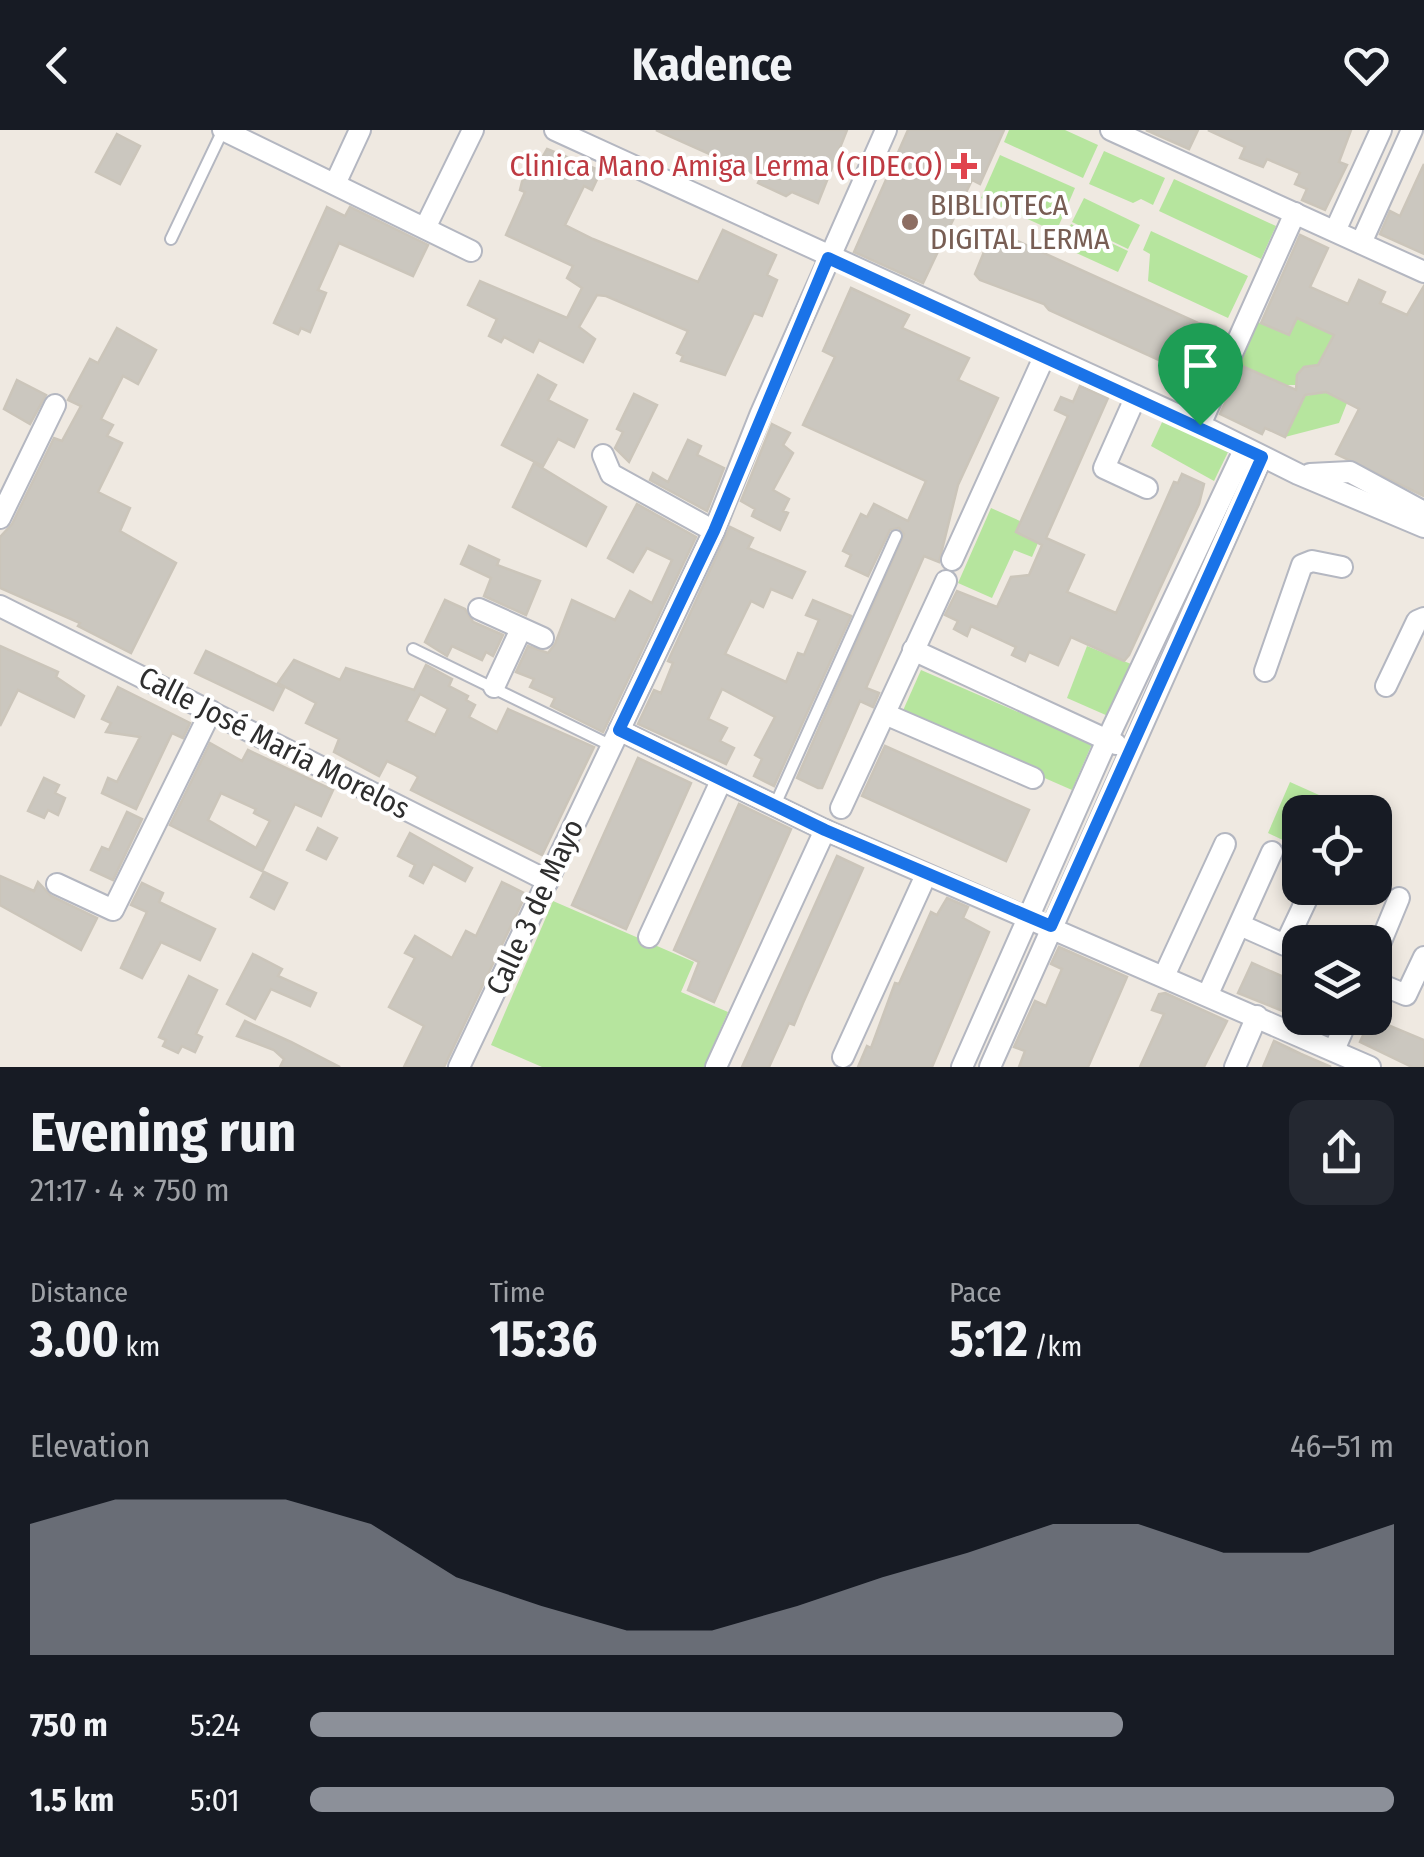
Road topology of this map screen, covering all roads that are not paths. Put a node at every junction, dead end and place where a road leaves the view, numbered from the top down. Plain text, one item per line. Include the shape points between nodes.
1 (360, 130) edge
2 (473, 130) edge
3 (555, 130) edge
4 (886, 130) edge
5 (1111, 130) edge
6 (1381, 130) edge
7 (1412, 130) edge
8 (230, 132) edge
9 (335, 184) junction
10 (1295, 213) junction
11 (425, 228) junction
12 (1335, 231) junction
13 (171, 239) dead end
14 (1361, 243) junction
15 (472, 250) dead end
16 (828, 258) junction
17 (1424, 272) edge
18 (1045, 355) junction
19 (1136, 396) junction
20 (55, 405) dead end
21 (1200, 425) junction
22 (1254, 452) junction
23 (602, 455) dead end
24 (1293, 472) junction
25 (1147, 488) dead end
26 (1424, 512) edge
27 (0, 518) edge
28 (1424, 527) edge
29 (714, 531) junction
30 (896, 536) dead end
31 (1342, 567) dead end
32 (0, 606) edge
33 (478, 609) dead end
34 (1424, 618) edge
35 (522, 629) junction
36 (1159, 631) junction
37 (543, 638) dead end
38 (1181, 641) junction
39 (413, 649) dead end
40 (913, 650) junction
41 (1265, 671) dead end
42 (494, 686) junction
43 (1386, 686) dead end
44 (211, 711) junction
45 (885, 714) junction
46 (616, 738) junction
47 (1107, 740) junction
48 (1131, 752) junction
49 (1032, 778) dead end
50 (721, 782) junction
51 (775, 805) junction
52 (841, 808) dead end
53 (825, 830) junction
54 (1225, 844) dead end
55 (1272, 852) dead end
56 (926, 875) junction
57 (548, 881) junction
58 (57, 884) dead end
59 (1399, 898) dead end
60 (1304, 905) edge
61 (1041, 922) junction
62 (1240, 924) junction
63 (1388, 925) edge
64 (649, 936) dead end
65 (1424, 957) edge
66 (1165, 974) junction
67 (1392, 989) edge
68 (1208, 994) junction
69 (1257, 1016) junction
70 (1341, 1035) edge
71 (1334, 1050) junction
72 (843, 1056) dead end
73 (1362, 1065) edge
74 (459, 1067) edge
75 (716, 1067) edge
76 (962, 1067) edge
77 (990, 1067) edge
78 (1235, 1067) edge

1 - 9 street
2 - 11 street
3 - 16 street
4 - 16 street, Calle 3 de Mayo
5 - 10 street
6 - 12 street
7 - 14 street
8 - 9 street
8 - 13 lane
9 - 11 street
10 - 12 street
10 - 21 street
11 - 15 street
12 - 14 street
14 - 17 street
16 - 18 street
16 - 29 street, Calle 3 de Mayo
18 - 19 street
18 - 40 street
19 - 21 street
19 - 25 street via 1104,468
20 - 27 street
21 - 22 street
22 - 24 street
22 - 36 street
22 - 38 street
23 - 29 street via 610,474
24 - 26 street via 1350,472
24 - 28 street
29 - 46 street, Calle 3 de Mayo
30 - 51 lane
31 - 41 street via 1302,565
32 - 44 street, Calle José María Morelos
33 - 35 street
34 - 43 street
35 - 37 street
35 - 42 street
36 - 38 street
36 - 47 street
38 - 48 street
39 - 42 lane
40 - 45 street
40 - 47 street
42 - 46 lane
44 - 57 street, Calle José María Morelos
44 - 58 street via 112,910
45 - 49 street
45 - 52 street
46 - 50 street
46 - 57 street, Calle 3 de Mayo
47 - 48 street
47 - 61 street
48 - 61 street
50 - 51 street
50 - 64 street
51 - 53 street
53 - 56 street
53 - 75 street
54 - 66 street
55 - 62 street
56 - 61 street
56 - 72 street
57 - 74 street, Calle 3 de Mayo
59 - 63 street
60 - 62 street via 1285,945
61 - 66 street
61 - 76 street
61 - 77 street
62 - 68 street
65 - 67 street via 1406,994
66 - 68 street
68 - 69 street
69 - 71 street
69 - 78 street
70 - 71 street
71 - 73 street

